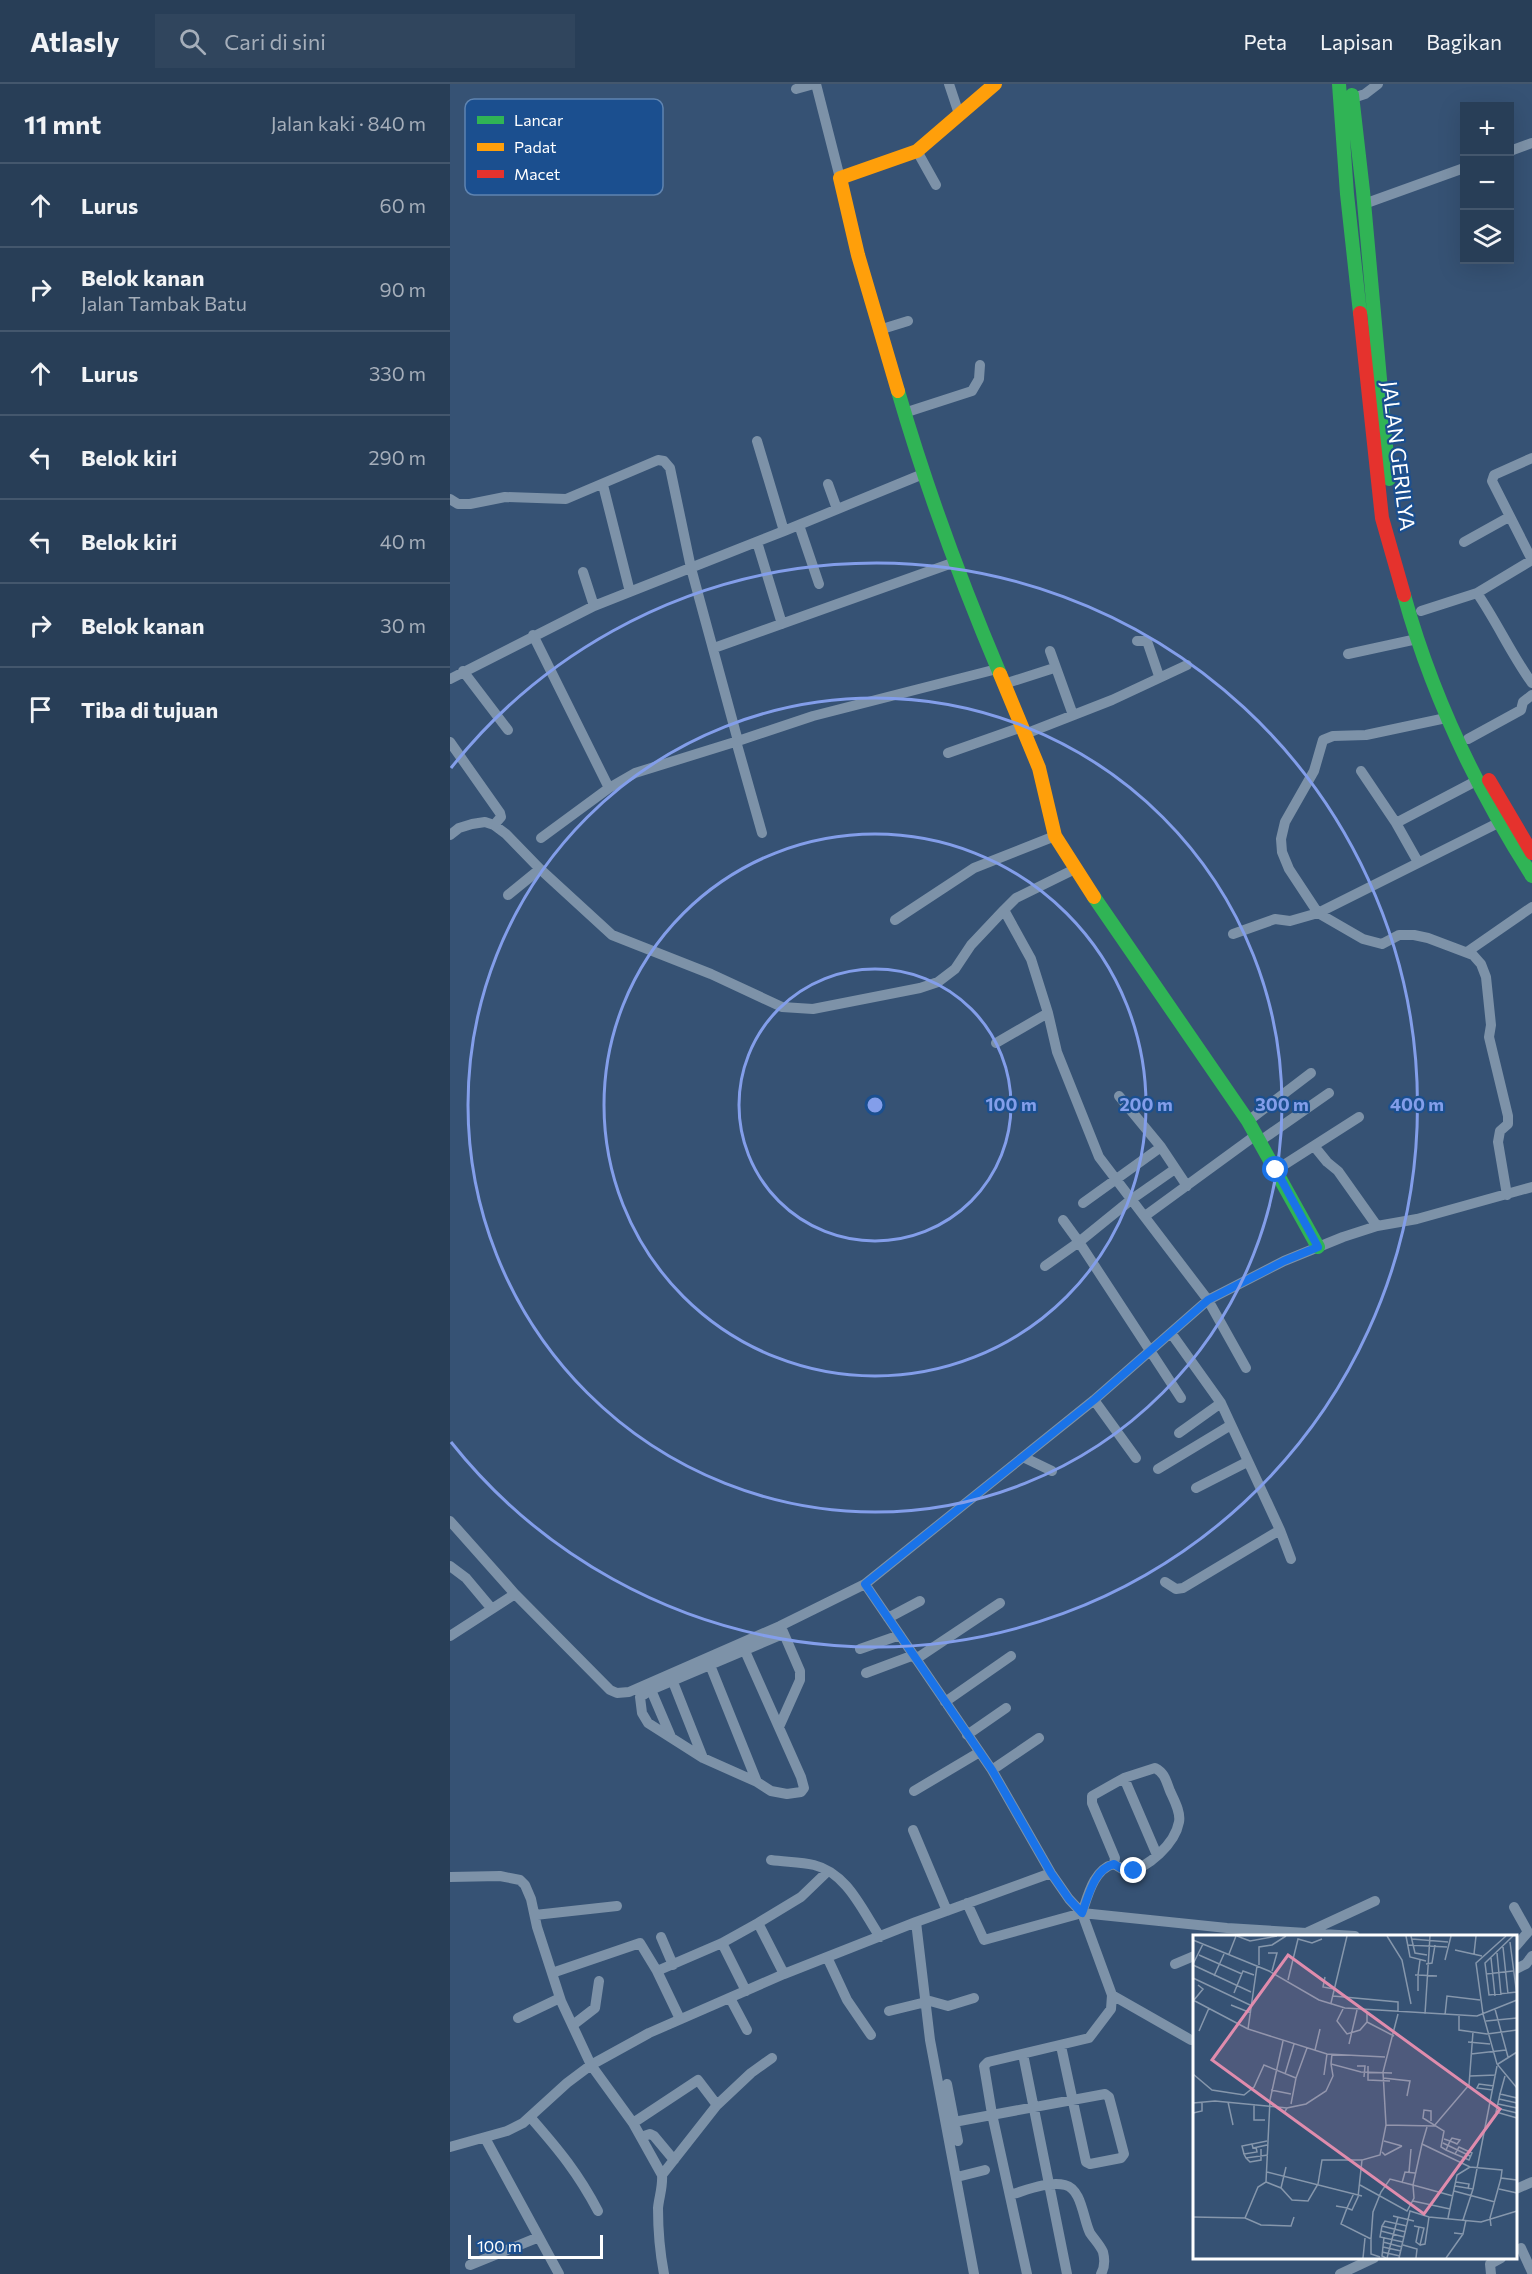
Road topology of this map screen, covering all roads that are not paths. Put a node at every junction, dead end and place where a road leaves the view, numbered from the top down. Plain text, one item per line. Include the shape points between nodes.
1 (815, 84) edge
2 (949, 84) edge
3 (995, 84) edge
4 (1339, 84) edge
5 (1378, 84) edge
6 (796, 89) dead end
7 (1352, 91) edge
8 (959, 114) junction
9 (1532, 143) edge
10 (1514, 149) edge
11 (917, 151) junction
12 (1460, 169) edge
13 (840, 178) junction
14 (936, 185) dead end
15 (1364, 204) junction
16 (908, 321) dead end
17 (879, 330) junction
18 (980, 365) dead end
19 (1374, 376) junction
20 (904, 413) junction
21 (757, 441) dead end
22 (1532, 458) edge
23 (922, 474) junction
24 (828, 484) dead end
25 (603, 485) junction
26 (450, 499) edge
27 (837, 509) junction
28 (1509, 518) junction
29 (799, 525) junction
30 (784, 531) junction
31 (757, 542) junction
32 (1464, 542) dead end
33 (1532, 560) edge
34 (955, 562) junction
35 (691, 568) junction
36 (583, 572) dead end
37 (819, 584) dead end
38 (630, 592) junction
39 (1477, 593) junction
40 (594, 606) junction
41 (1421, 611) junction
42 (782, 624) junction
43 (533, 635) junction
44 (1417, 639) junction
45 (1137, 641) dead end
46 (714, 648) junction
47 (1050, 651) dead end
48 (1348, 654) dead end
49 (1187, 664) dead end
50 (997, 669) junction
51 (1051, 669) dead end
52 (463, 671) junction
53 (1159, 676) junction
54 (450, 679) edge
55 (1532, 683) edge
56 (1004, 684) junction
57 (1532, 695) edge
58 (1074, 715) junction
59 (1446, 718) junction
60 (508, 730) dead end
61 (1023, 731) junction
62 (1468, 739) junction
63 (737, 741) junction
64 (450, 742) edge
65 (948, 753) dead end
66 (1361, 771) dead end
67 (1476, 781) junction
68 (609, 788) junction
69 (1492, 798) junction
70 (497, 822) junction
71 (1396, 823) junction
72 (1498, 823) junction
73 (762, 833) dead end
74 (450, 835) edge
75 (1055, 836) junction
76 (541, 838) dead end
77 (1532, 853) edge
78 (1418, 862) junction
79 (1076, 867) junction
80 (540, 869) junction
81 (1532, 876) edge
82 (508, 895) dead end
83 (1532, 907) edge
84 (1004, 910) junction
85 (1318, 913) junction
86 (895, 920) dead end
87 (1233, 934) dead end
88 (1467, 952) junction
89 (1048, 1013) junction
90 (996, 1042) dead end
91 (1311, 1073) dead end
92 (1329, 1094) dead end
93 (1119, 1096) dead end
94 (1359, 1117) dead end
95 (1248, 1121) junction
96 (1258, 1138) junction
97 (1314, 1146) junction
98 (1161, 1147) junction
99 (1175, 1169) junction
100 (1276, 1170) junction
101 (1117, 1179) junction
102 (1187, 1186) junction
103 (1532, 1187) edge
104 (1507, 1195) junction
105 (1132, 1199) junction
106 (1083, 1203) dead end
107 (1145, 1216) junction
108 (1063, 1220) dead end
109 (1377, 1226) junction
110 (1079, 1242) junction
111 (1318, 1247) junction
112 (1045, 1266) dead end
113 (1208, 1300) junction
114 (1171, 1333) junction
115 (1150, 1350) junction
116 (1245, 1368) dead end
117 (1181, 1398) dead end
118 (1094, 1400) junction
119 (1221, 1403) junction
120 (1231, 1425) junction
121 (1179, 1433) dead end
122 (1023, 1457) junction
123 (1136, 1458) dead end
124 (1247, 1462) junction
125 (1158, 1469) dead end
126 (1052, 1471) dead end
127 (1196, 1488) dead end
128 (450, 1521) edge
129 (1280, 1530) junction
130 (1291, 1559) dead end
131 (450, 1566) edge
132 (1165, 1582) dead end
133 (865, 1584) junction
134 (515, 1594) junction
135 (920, 1601) dead end
136 (1000, 1603) dead end
137 (492, 1609) junction
138 (888, 1618) junction
139 (782, 1630) junction
140 (900, 1635) junction
141 (450, 1636) edge
142 (860, 1649) dead end
143 (746, 1650) junction
144 (1011, 1656) dead end
145 (915, 1657) junction
146 (710, 1665) junction
147 (866, 1673) dead end
148 (673, 1682) junction
149 (651, 1690) junction
150 (945, 1702) junction
151 (1006, 1708) dead end
152 (779, 1727) junction
153 (967, 1735) junction
154 (671, 1737) junction
155 (1039, 1738) dead end
156 (978, 1753) junction
157 (703, 1758) junction
158 (992, 1770) junction
159 (1124, 1778) junction
160 (758, 1782) junction
161 (914, 1791) dead end
162 (913, 1830) dead end
163 (1157, 1855) junction
164 (771, 1860) dead end
165 (1114, 1864) junction
166 (828, 1871) junction
167 (1051, 1873) junction
168 (450, 1877) edge
169 (1375, 1901) dead end
170 (967, 1903) junction
171 (617, 1906) dead end
172 (1514, 1907) dead end
173 (947, 1911) junction
174 (1082, 1913) junction
175 (535, 1915) junction
176 (916, 1922) junction
177 (758, 1923) junction
178 (1269, 1929) junction
179 (1307, 1932) junction
180 (1247, 1935) edge
181 (1343, 1935) edge
182 (661, 1937) dead end
183 (880, 1937) junction
184 (722, 1943) junction
185 (1517, 1945) edge
186 (1517, 1947) edge
187 (1532, 1950) edge
188 (1193, 1956) edge
189 (1532, 1956) edge
190 (827, 1957) junction
191 (1175, 1964) dead end
192 (673, 1965) junction
193 (1517, 1969) edge
194 (657, 1971) junction
195 (552, 1973) junction
196 (784, 1974) junction
197 (599, 1981) dead end
198 (746, 1990) junction
199 (1112, 1995) junction
200 (560, 1998) junction
201 (730, 1998) junction
202 (974, 1998) dead end
203 (925, 2002) junction
204 (889, 2011) dead end
205 (518, 2018) dead end
206 (680, 2019) junction
207 (573, 2025) junction
208 (747, 2030) dead end
209 (871, 2035) dead end
210 (1191, 2040) dead end
211 (1060, 2046) junction
212 (1023, 2054) junction
213 (772, 2058) dead end
214 (591, 2065) junction
215 (947, 2084) dead end
216 (1073, 2098) junction
217 (717, 2105) junction
218 (1032, 2107) junction
219 (992, 2114) junction
220 (531, 2118) junction
221 (954, 2122) junction
222 (633, 2123) junction
223 (641, 2137) junction
224 (485, 2138) junction
225 (958, 2141) dead end
226 (450, 2147) edge
227 (674, 2160) junction
228 (985, 2170) dead end
229 (662, 2175) junction
230 (957, 2177) junction
231 (1532, 2182) edge
232 (1049, 2185) junction
233 (1517, 2188) edge
234 (1011, 2195) junction
235 (598, 2211) dead end
236 (539, 2237) junction
237 (1523, 2248) edge
238 (1372, 2259) edge
239 (1499, 2259) edge
240 (470, 2265) dead end
241 (1532, 2272) edge
242 (559, 2274) edge
243 (664, 2274) edge
244 (974, 2274) edge
245 (1026, 2274) edge
246 (1067, 2274) edge
247 (1101, 2274) edge
248 (1340, 2274) edge
249 (1491, 2274) edge

1 - 6 street
1 - 13 street
2 - 8 street
3 - 8 main road
4 - 19 main road, JALAN GERILYA via 1347,194
5 - 7 street via 1365,94
7 - 15 main road, JALAN GERILYA
8 - 11 main road
9 - 10 street
11 - 13 main road
11 - 14 street
12 - 15 street
13 - 17 main road
15 - 19 main road, JALAN GERILYA
16 - 17 street
17 - 20 main road
18 - 20 street via 979,379 972,391
19 - 41 main road, JALAN GERILYA via 1393,513
19 - 44 main road, JALAN GERILYA via 1382,518
20 - 23 main road
21 - 30 street
22 - 28 street via 1492,478
23 - 27 street
23 - 34 main road
24 - 27 street
25 - 26 street via 558,501 505,497 458,504
25 - 35 street via 658,460 664,461 670,468
25 - 38 street
27 - 29 street
28 - 32 street
28 - 33 street
29 - 30 street
29 - 37 street
30 - 31 street
31 - 35 street
31 - 42 street
33 - 39 street
34 - 42 street
34 - 50 main road
35 - 38 street
35 - 46 street
36 - 40 street
38 - 40 street
39 - 41 street
39 - 55 street
40 - 43 street
41 - 62 main road, JALAN GERILYA
42 - 46 street
43 - 52 street
43 - 68 street
44 - 48 street
44 - 59 main road, JALAN GERILYA
45 - 53 street via 1147,641
46 - 63 street
47 - 58 street
49 - 53 street
50 - 56 main road
50 - 63 street via 813,716
51 - 56 street
52 - 54 street
52 - 60 street
53 - 58 street
56 - 61 main road
57 - 62 street via 1522,702 1521,710
58 - 61 street
59 - 67 main road, JALAN GERILYA
59 - 85 street via 1323,740 1314,771 1285,822 1281,839 1289,869
61 - 65 street
61 - 75 main road via 1039,768
62 - 69 main road, JALAN GERILYA
63 - 68 street via 635,773
63 - 73 street
64 - 70 street
66 - 71 street
67 - 69 main road, JALAN GERILYA
67 - 71 street
68 - 76 street
69 - 72 main road, JALAN GERILYA
69 - 77 main road, JALAN GERILYA
70 - 74 street via 471,824
70 - 80 street
71 - 78 street
72 - 78 street
72 - 81 main road, JALAN GERILYA
75 - 79 main road
75 - 86 street via 974,868
78 - 85 street
79 - 84 street via 1016,898
79 - 95 main road
80 - 82 street
80 - 84 street via 612,935 782,1007 798,1009 938,982 955,969 971,945
83 - 88 street
84 - 89 street via 1031,959
85 - 87 street via 1290,921 1275,919
85 - 88 street via 1371,942 1382,944 1405,934
88 - 104 street via 1481,964 1488,991 1489,1037 1508,1116 1498,1142
89 - 90 street
89 - 101 street via 1057,1052 1096,1150
91 - 95 street
92 - 96 street
93 - 98 street
94 - 97 street
95 - 96 main road
96 - 100 main road
96 - 102 street
97 - 100 street
97 - 109 street via 1340,1173
98 - 99 street
98 - 101 street
99 - 102 street
99 - 105 street
100 - 111 main road
101 - 105 street
101 - 106 street
102 - 107 street
103 - 104 street
104 - 109 street
105 - 107 street
105 - 110 street
107 - 113 street
108 - 110 street
109 - 111 street
110 - 112 street
110 - 115 street
111 - 113 street
113 - 114 street
113 - 116 street
114 - 115 street
114 - 119 street
115 - 117 street
115 - 118 street
118 - 122 street
118 - 123 street
119 - 120 street
119 - 121 street
120 - 124 street
120 - 125 street
122 - 126 street
122 - 133 street
124 - 127 street
124 - 129 street
128 - 134 street
129 - 130 street
129 - 132 street via 1183,1588 1176,1589
131 - 137 street via 466,1578
133 - 138 street
133 - 139 street
134 - 137 street
134 - 139 street via 604,1685 617,1693 629,1692
135 - 138 street
136 - 145 street
137 - 141 street
138 - 140 street
139 - 143 street
139 - 152 street via 800,1671 800,1680
140 - 142 street
140 - 145 street
143 - 146 street
143 - 152 street
144 - 150 street
145 - 147 street
145 - 150 street
146 - 148 street
146 - 160 street
148 - 149 street
148 - 157 street
149 - 154 street
149 - 154 street via 639,1699 642,1713 648,1723
150 - 153 street
151 - 153 street
152 - 160 street via 804,1788 801,1792 779,1793
153 - 156 street
154 - 157 street
155 - 158 street
156 - 158 street
156 - 161 street
157 - 160 street
158 - 167 street
159 - 163 street
159 - 163 street via 1155,1768 1164,1774 1179,1824
159 - 165 street via 1092,1796
162 - 173 street
163 - 165 street via 1142,1868 1127,1872
164 - 166 street via 814,1865
165 - 174 street via 1102,1869
166 - 177 street via 801,1897
166 - 183 street via 843,1882
167 - 170 street
167 - 174 street
168 - 175 street via 500,1876 520,1880
169 - 179 street
170 - 173 street
170 - 174 street via 984,1940
171 - 175 street
172 - 185 street via 1528,1932
173 - 176 street
174 - 178 street
174 - 199 street
175 - 195 street
176 - 183 street
176 - 203 street
177 - 184 street
177 - 196 street
178 - 179 street
178 - 180 street
179 - 181 street
182 - 192 street
183 - 190 street
184 - 192 street
184 - 198 street
186 - 187 street
188 - 191 street
189 - 193 street
190 - 196 street
190 - 209 street via 847,2000
192 - 194 street
194 - 195 street via 637,1943
194 - 206 street
195 - 200 street
196 - 198 street
197 - 207 street via 595,2008
198 - 201 street
199 - 210 street
199 - 211 street via 1111,2009 1089,2038
200 - 205 street
200 - 207 street
201 - 206 street
201 - 208 street
202 - 203 street via 948,2006
203 - 204 street
203 - 230 street
206 - 214 street
207 - 214 street
211 - 212 street
211 - 216 street
212 - 218 street
212 - 219 street via 984,2066
213 - 217 street
214 - 220 street
214 - 222 street
215 - 221 street
216 - 216 street via 1087,2164 1122,2158 1108,2095
216 - 218 street
217 - 222 street via 698,2080
217 - 227 street
218 - 219 street
218 - 232 street
219 - 221 street
219 - 234 street
220 - 224 street
220 - 235 street via 569,2162
221 - 225 street
222 - 223 street
223 - 227 street via 654,2136
223 - 229 street
224 - 226 street
224 - 236 street
227 - 229 street
228 - 230 street
229 - 243 street via 658,2206
230 - 244 street
231 - 233 street
232 - 234 street
232 - 246 street
232 - 247 street via 1066,2185 1077,2196 1086,2225 1103,2253
234 - 245 street
236 - 240 street
236 - 242 street
237 - 241 street
238 - 248 street
239 - 249 street via 1490,2264

